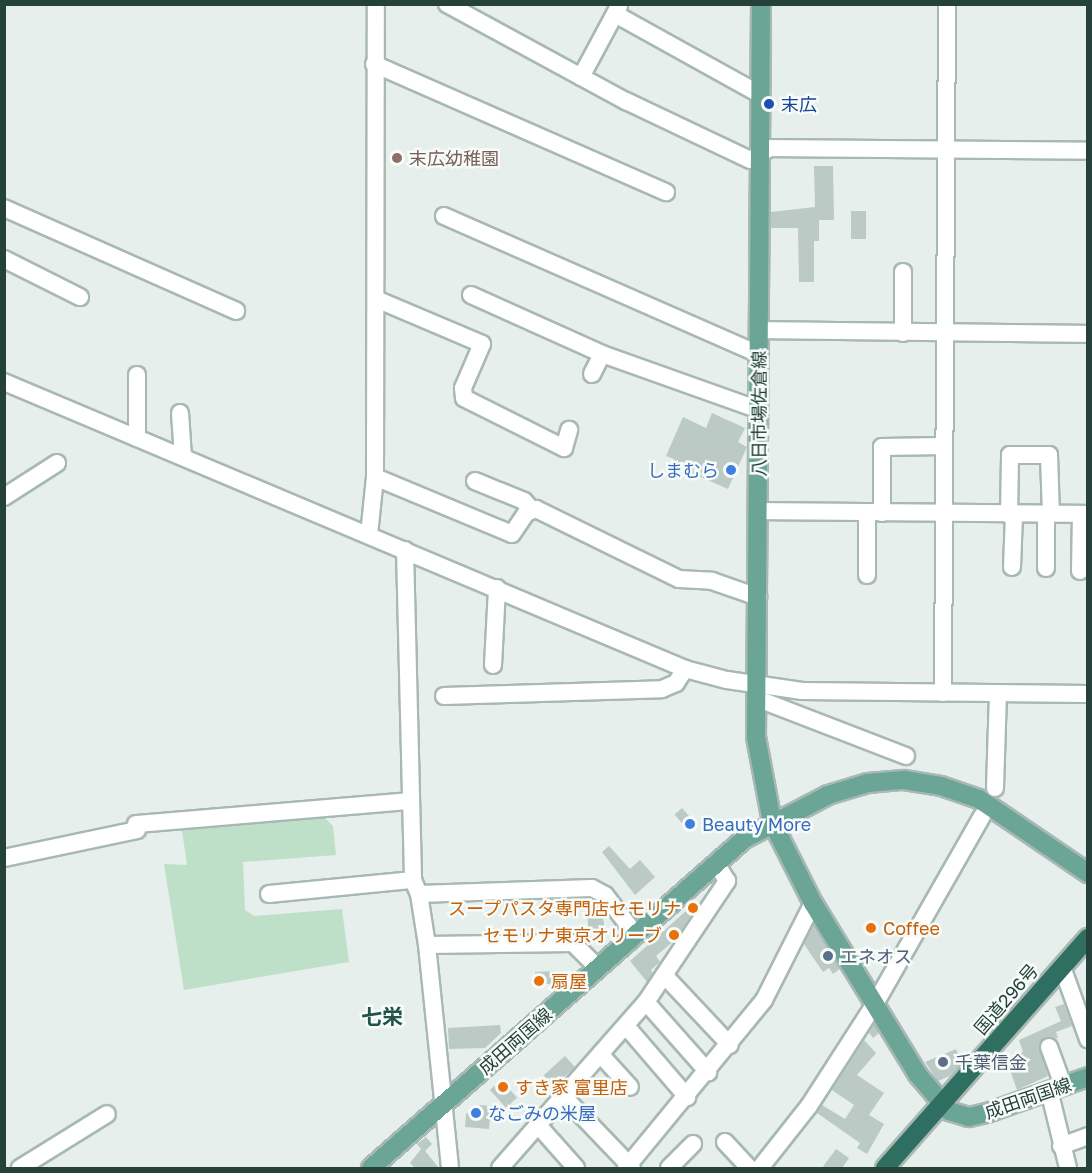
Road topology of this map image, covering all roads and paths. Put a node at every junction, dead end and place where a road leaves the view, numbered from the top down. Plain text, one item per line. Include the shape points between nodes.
1 (376, 4) edge
2 (447, 4) edge
3 (761, 4) edge
4 (947, 4) edge
5 (617, 9) edge
6 (374, 64) junction
7 (581, 77) junction
8 (761, 95) junction
9 (947, 148) junction
10 (1088, 151) edge
11 (760, 155) junction
12 (666, 192) dead end
13 (4, 208) edge
14 (444, 216) dead end
15 (4, 260) edge
16 (903, 272) dead end
17 (471, 295) dead end
18 (80, 297) dead end
19 (376, 299) junction
20 (236, 311) dead end
21 (760, 330) junction
22 (903, 333) junction
23 (943, 334) junction
24 (1088, 334) edge
25 (602, 354) junction
26 (759, 354) junction
27 (592, 374) dead end
28 (137, 375) dead end
29 (4, 382) edge
30 (759, 410) junction
31 (180, 413) dead end
32 (568, 430) dead end
33 (137, 438) junction
34 (944, 446) junction
35 (183, 457) junction
36 (57, 463) dead end
37 (375, 477) junction
38 (475, 481) dead end
39 (4, 497) edge
40 (530, 508) junction
41 (759, 511) junction
42 (874, 513) junction
43 (1049, 514) junction
44 (1084, 514) edge
45 (944, 515) junction
46 (1011, 515) junction
47 (369, 535) junction
48 (405, 550) junction
49 (1012, 567) dead end
50 (1046, 568) dead end
51 (1080, 572) dead end
52 (867, 576) dead end
53 (497, 588) junction
54 (758, 597) junction
55 (493, 665) dead end
56 (685, 669) junction
57 (757, 682) junction
58 (943, 693) junction
59 (998, 693) junction
60 (1088, 694) edge
61 (444, 696) dead end
62 (766, 702) dead end
63 (906, 756) dead end
64 (995, 788) dead end
65 (409, 801) junction
66 (982, 816) dead end
67 (772, 822) junction
68 (4, 858) edge
69 (716, 863) junction
70 (1088, 873) edge
71 (416, 887) junction
72 (269, 894) dead end
73 (813, 903) junction
74 (636, 935) junction
75 (1088, 938) edge
76 (427, 945) junction
77 (1062, 967) junction
78 (598, 968) junction
79 (664, 975) junction
80 (1081, 980) dead end
81 (646, 1002) junction
82 (876, 1002) junction
83 (626, 1026) junction
84 (1088, 1039) edge
85 (730, 1045) junction
86 (1049, 1047) dead end
87 (602, 1055) junction
88 (708, 1072) junction
89 (1088, 1077) edge
90 (630, 1087) dead end
91 (1056, 1088) junction
92 (562, 1095) junction
93 (687, 1097) junction
94 (446, 1102) junction
95 (940, 1104) junction
96 (107, 1114) dead end
97 (537, 1124) junction
98 (1088, 1136) edge
99 (726, 1142) dead end
100 (693, 1144) dead end
101 (1060, 1146) junction
102 (629, 1167) edge
103 (20, 1168) edge
104 (371, 1168) edge
105 (450, 1168) edge
106 (500, 1168) edge
107 (576, 1168) edge
108 (669, 1168) edge
109 (749, 1168) edge
110 (760, 1168) edge
111 (885, 1168) edge
112 (1068, 1168) edge

1 - 6 street
2 - 7 street
3 - 8 main road, 八日市場佐倉線
4 - 9 street
5 - 7 street
5 - 8 street
6 - 12 street
6 - 19 street
7 - 11 street via 743,158 750,160
8 - 11 main road, 八日市場佐倉線
9 - 10 street
9 - 11 street via 770,148
9 - 23 street
11 - 21 main road, 八日市場佐倉線
13 - 20 street
14 - 26 street
15 - 18 street
16 - 22 street
17 - 25 street
19 - 32 street via 482,344 464,388 464,398 564,448
19 - 37 street
21 - 22 street
21 - 26 main road, 八日市場佐倉線
22 - 23 street
23 - 24 street
23 - 34 street
25 - 27 street
25 - 30 street
26 - 30 main road, 八日市場佐倉線
28 - 33 street
29 - 33 street
30 - 41 main road, 八日市場佐倉線
31 - 35 street
33 - 35 street
34 - 42 street via 882,447
34 - 45 street
35 - 47 street
36 - 39 street
37 - 40 street via 512,534
37 - 47 street
38 - 40 street via 524,501
40 - 54 street via 679,579 712,581
41 - 42 street
41 - 54 main road, 八日市場佐倉線
42 - 45 street
42 - 52 street
43 - 44 street
43 - 46 street
43 - 46 street via 1049,455 1010,455
43 - 50 street
44 - 51 street
45 - 46 street
45 - 58 street
46 - 49 street
47 - 48 street
48 - 53 street
48 - 65 street
53 - 55 street
53 - 56 street
54 - 57 main road, 八日市場佐倉線
56 - 57 street via 727,680
56 - 61 street via 676,683 662,690
57 - 58 street via 802,691
57 - 67 main road, 八日市場佐倉線 via 759,764
58 - 59 street
59 - 60 street
59 - 64 street
62 - 63 street
65 - 68 street via 136,827
65 - 71 street
66 - 82 street
67 - 69 main road, 成田両国線
67 - 70 main road, 成田両国線 via 828,795 868,783 904,780 979,799
67 - 73 main road, 成田両国線
69 - 74 main road, 成田両国線
69 - 79 street via 727,881
71 - 72 street
71 - 74 street via 592,888 605,896
71 - 76 street
73 - 82 main road, 成田両国線
73 - 85 street via 764,1000
74 - 78 main road, 成田両国線
75 - 77 highway, 国道296号
76 - 78 street via 573,943
76 - 94 street
77 - 80 street
77 - 84 street
77 - 95 highway, 国道296号
78 - 94 main road, 成田両国線
79 - 81 street
79 - 85 street
81 - 83 street
81 - 88 street
82 - 95 main road, 成田両国線 via 918,1076
82 - 110 street via 809,1107
83 - 87 street
83 - 93 street
85 - 88 street
86 - 91 street
87 - 90 street
87 - 92 street
88 - 93 street
89 - 91 main road, 成田両国線
91 - 95 main road, 成田両国線 via 969,1117
91 - 101 street
92 - 97 street
92 - 102 street
93 - 102 street
94 - 104 main road, 成田両国線
94 - 105 street
95 - 111 highway, 国道296号
96 - 103 street
97 - 106 street
97 - 107 street
98 - 101 street
99 - 109 street
100 - 108 street
101 - 112 street

